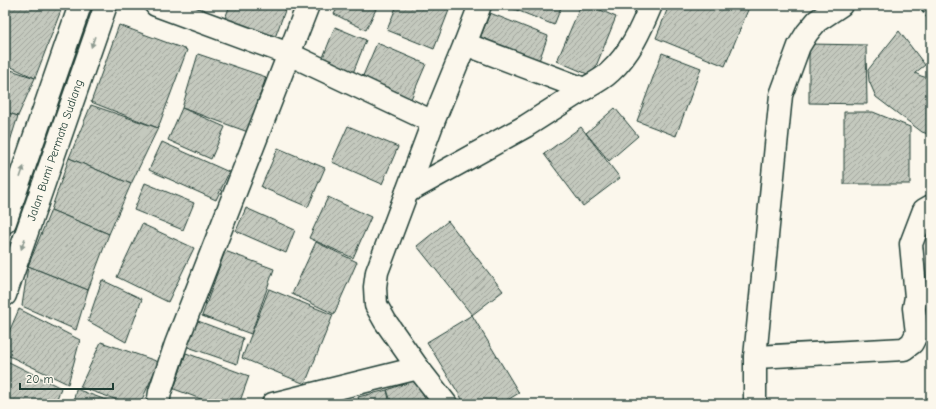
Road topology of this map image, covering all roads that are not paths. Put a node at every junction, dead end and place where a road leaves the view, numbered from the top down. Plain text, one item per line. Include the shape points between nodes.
1 (80, 5) edge
2 (106, 5) edge
3 (156, 5) edge
4 (308, 5) edge
5 (480, 5) edge
6 (651, 5) edge
7 (841, 5) edge
8 (465, 44) junction
9 (289, 54) junction
10 (584, 89) junction
11 (433, 122) junction
12 (407, 192) junction
13 (931, 206) edge
14 (5, 222) edge
15 (5, 295) edge
16 (755, 357) junction
17 (418, 368) junction
18 (158, 404) edge
19 (274, 404) edge
20 (446, 404) edge
21 (755, 404) edge

14 -> 1 street, Jalan Bumi Permata Sudiang
2 -> 15 street, Jalan Bumi Permata Sudiang
3 - 9 street
4 - 9 street
5 - 8 street
6 - 10 street via 641,29 624,56 610,72
7 - 16 street via 817,21 798,46 781,95
8 - 10 street
8 - 11 street
9 - 11 street
9 - 18 street via 176,344
10 - 12 street via 526,126
11 - 12 street
12 - 17 street via 378,272 376,305 384,321
13 - 16 street via 924,210 911,244 917,334 904,349
16 - 21 street
17 - 19 street
17 - 20 street

